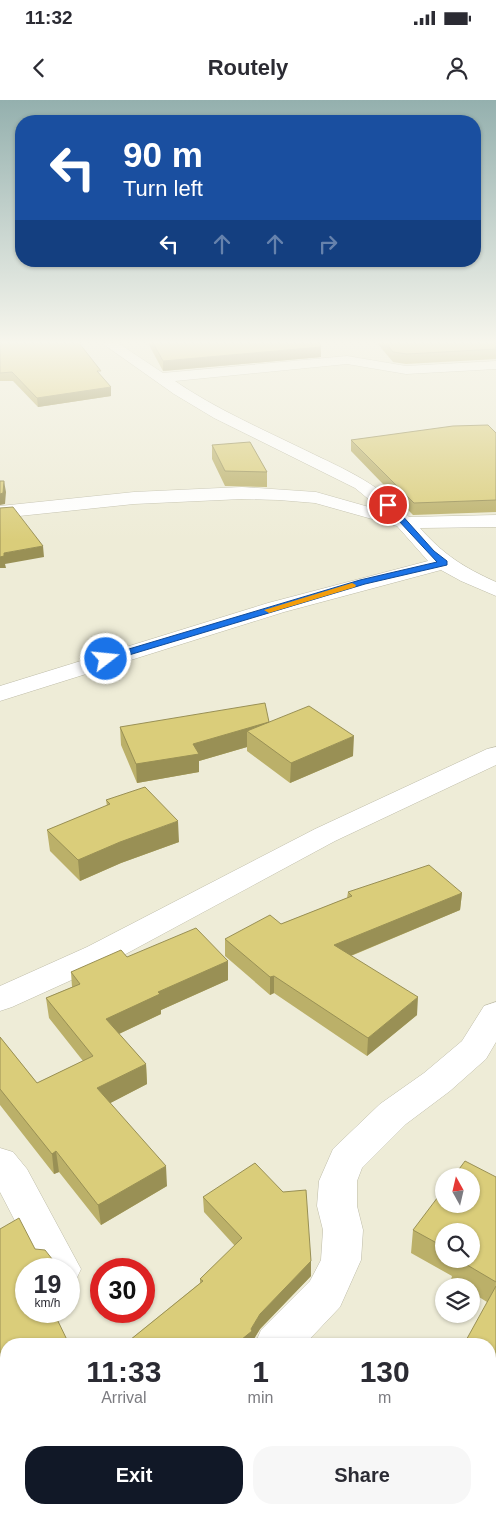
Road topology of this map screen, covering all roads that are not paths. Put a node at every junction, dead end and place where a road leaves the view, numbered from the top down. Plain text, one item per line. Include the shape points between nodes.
1 (211, 409) edge
2 (0, 512) edge
3 (496, 521) edge
4 (406, 523) junction
5 (444, 563) junction
6 (496, 590) edge
7 (0, 694) edge
8 (496, 755) edge
9 (0, 999) edge
10 (496, 1014) edge
11 (0, 1163) edge
12 (55, 1258) edge
13 (282, 1338) edge

1 - 4 street via 360,484
2 - 4 street via 134,498 279,494 316,498
3 - 4 street
4 - 5 street
5 - 6 street
5 - 7 street via 328,592
8 - 9 street via 325,835 98,955
10 - 13 street via 474,1050 393,1114 346,1160 338,1181 337,1206 343,1230 341,1260 325,1294
11 - 12 street via 13,1180

